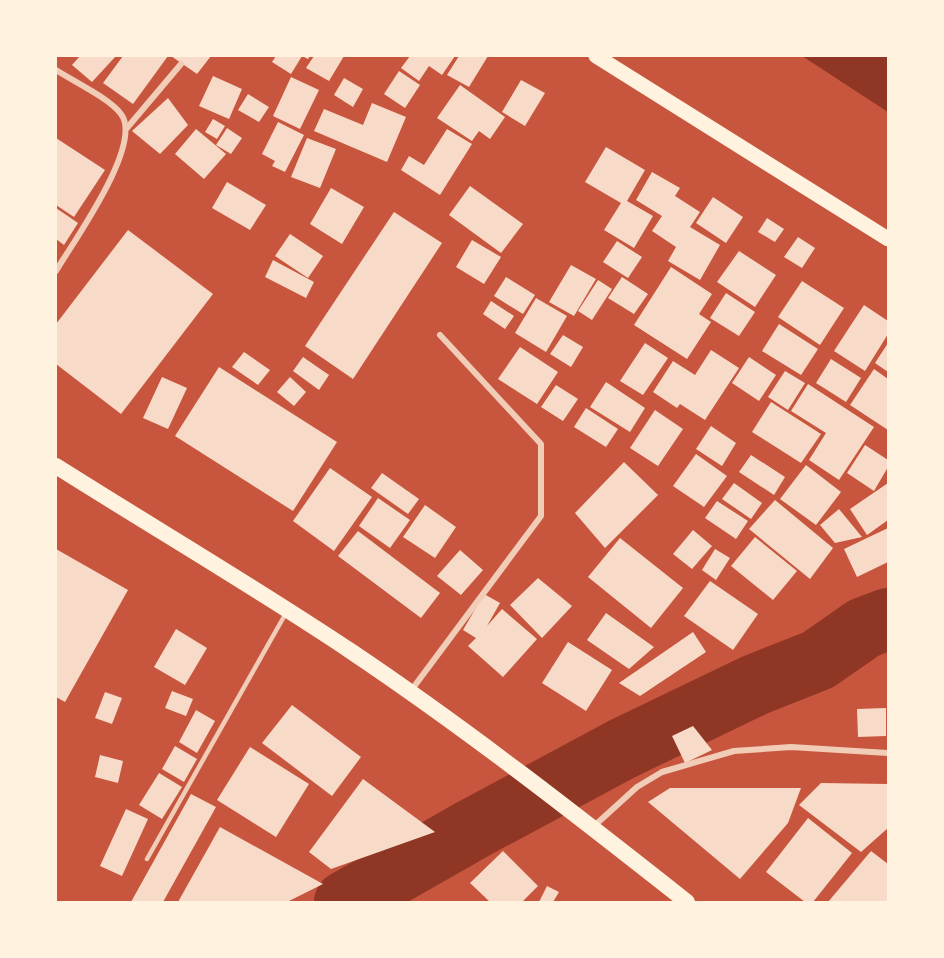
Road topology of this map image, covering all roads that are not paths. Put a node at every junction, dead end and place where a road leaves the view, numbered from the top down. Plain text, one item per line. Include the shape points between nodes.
1 (596, 56) edge
2 (181, 64) dead end
3 (56, 70) edge
4 (127, 128) junction
5 (888, 239) edge
6 (56, 271) edge
7 (440, 335) dead end
8 (56, 466) edge
9 (288, 611) junction
10 (410, 693) junction
11 (888, 753) edge
12 (593, 828) junction
13 (147, 858) dead end
14 (687, 903) edge

1 - 5 main road
2 - 4 street
3 - 4 street via 112,104 123,115
4 - 6 street via 110,184
7 - 10 street via 541,444 541,516
8 - 9 highway
9 - 10 highway
9 - 13 lane
10 - 12 highway
11 - 12 street via 791,747 734,751 662,772 637,787
12 - 14 highway

